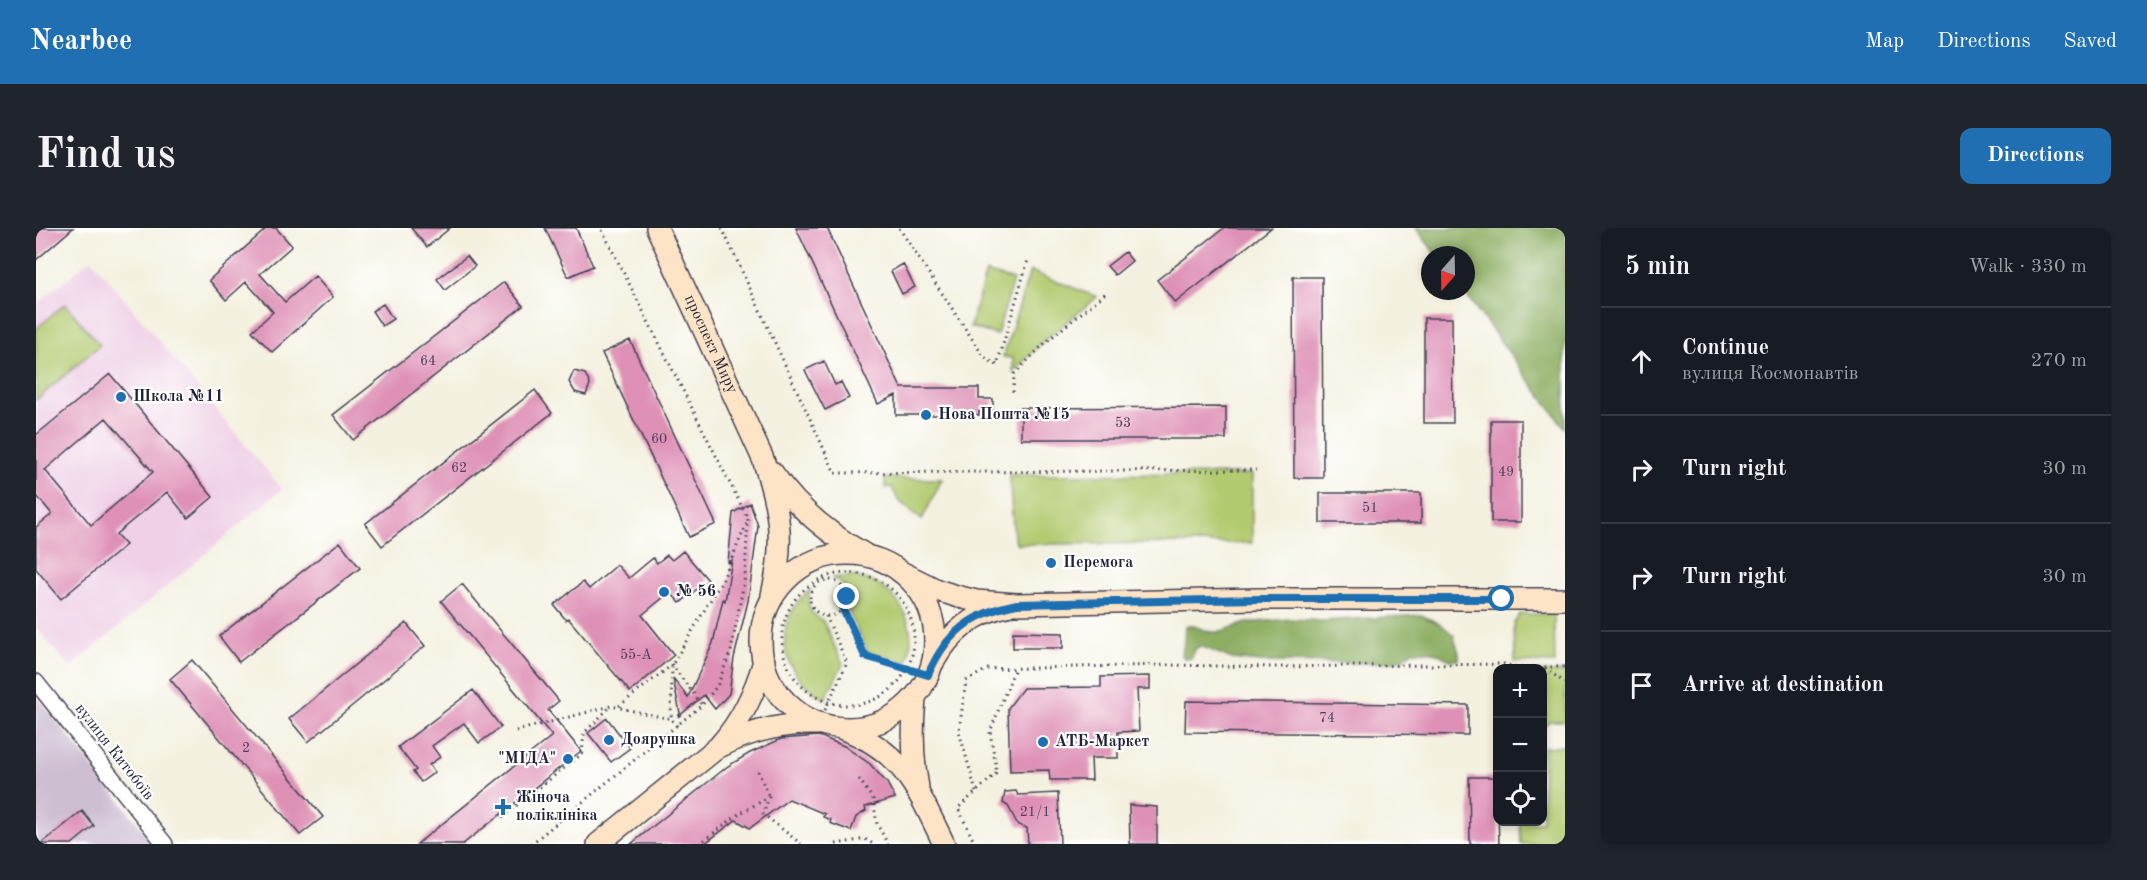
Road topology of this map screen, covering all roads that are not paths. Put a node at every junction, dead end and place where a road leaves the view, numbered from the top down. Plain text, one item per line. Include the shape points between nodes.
1 (657, 228) edge
2 (763, 459) junction
3 (871, 558) junction
4 (901, 572) junction
5 (1565, 599) edge
6 (1017, 604) junction
7 (769, 605) junction
8 (764, 661) junction
9 (931, 669) junction
10 (36, 682) edge
11 (915, 698) junction
12 (827, 725) junction
13 (717, 748) junction
14 (920, 796) junction
15 (165, 844) edge
16 (598, 844) edge
17 (944, 844) edge

1 - 2 main road, проспект Миру
2 - 3 main road, проспект Миру via 817,523
2 - 7 main road, проспект Миру via 781,534 780,558
3 - 4 main road
3 - 7 main road via 835,556 812,563 791,576
4 - 6 main road via 956,596
4 - 9 main road via 918,590 930,612 935,637
5 - 6 main road
6 - 9 main road via 987,612 968,623 950,638
7 - 8 main road, проспект Миру via 762,632
8 - 12 main road via 770,680 782,697 796,711
8 - 13 main road via 749,703
9 - 11 main road
10 - 15 street, вулиця Китобоїв
11 - 12 main road via 880,722 860,727
11 - 14 main road via 912,731
12 - 13 main road via 770,728
12 - 14 main road via 879,746 896,760
13 - 16 main road
14 - 17 main road

